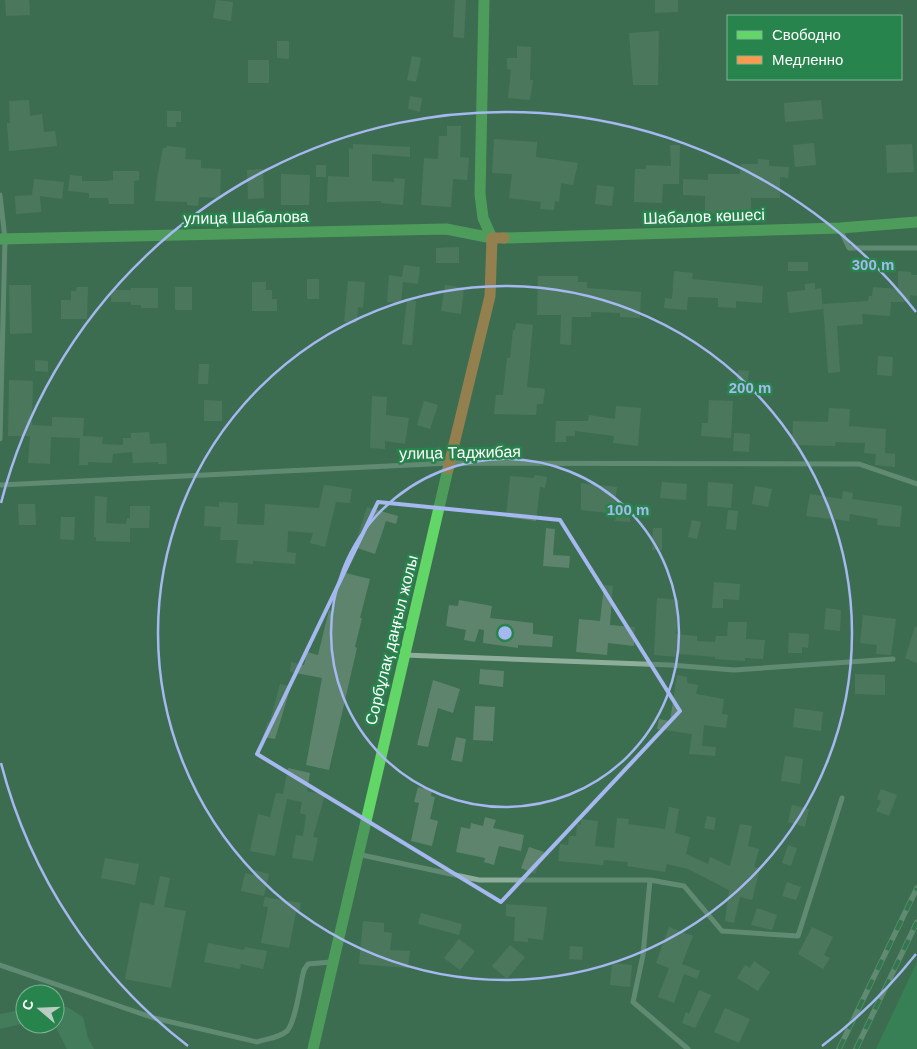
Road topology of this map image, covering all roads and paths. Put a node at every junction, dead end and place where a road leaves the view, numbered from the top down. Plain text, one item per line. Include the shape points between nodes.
1 (484, 0) edge
2 (0, 195) edge
3 (917, 222) edge
4 (840, 228) junction
5 (492, 238) junction
6 (2, 239) edge
7 (917, 248) edge
8 (0, 439) edge
9 (452, 463) junction
10 (917, 484) edge
11 (0, 485) edge
12 (403, 655) junction
13 (893, 659) dead end
14 (842, 798) dead end
15 (357, 854) junction
16 (650, 880) junction
17 (332, 962) junction
18 (0, 965) edge
19 (313, 1049) edge
20 (688, 1049) edge

1 - 5 main road via 480,194
2 - 6 street
3 - 4 main road, Шабалов көшесі
4 - 5 main road, Шабалов көшесі
4 - 7 street via 849,248
5 - 6 main road, улица Шабалова via 446,229
5 - 9 main road, Сорбұлақ даңғыл жолы via 490,296
6 - 8 street
9 - 10 street, улица Таджибая via 858,464
9 - 11 street, улица Таджибая
9 - 12 main road, Сорбұлақ даңғыл жолы
12 - 13 street via 734,670
12 - 15 main road, Сорбұлақ даңғыл жолы
14 - 16 street via 798,936 722,931 684,886
15 - 16 street via 479,880
15 - 17 main road, Сорбұлақ даңғыл жолы
16 - 20 street via 643,955 633,1002
17 - 18 street via 308,964 287,1031 257,1042 154,1018
17 - 19 main road, Сорбұлақ даңғыл жолы

